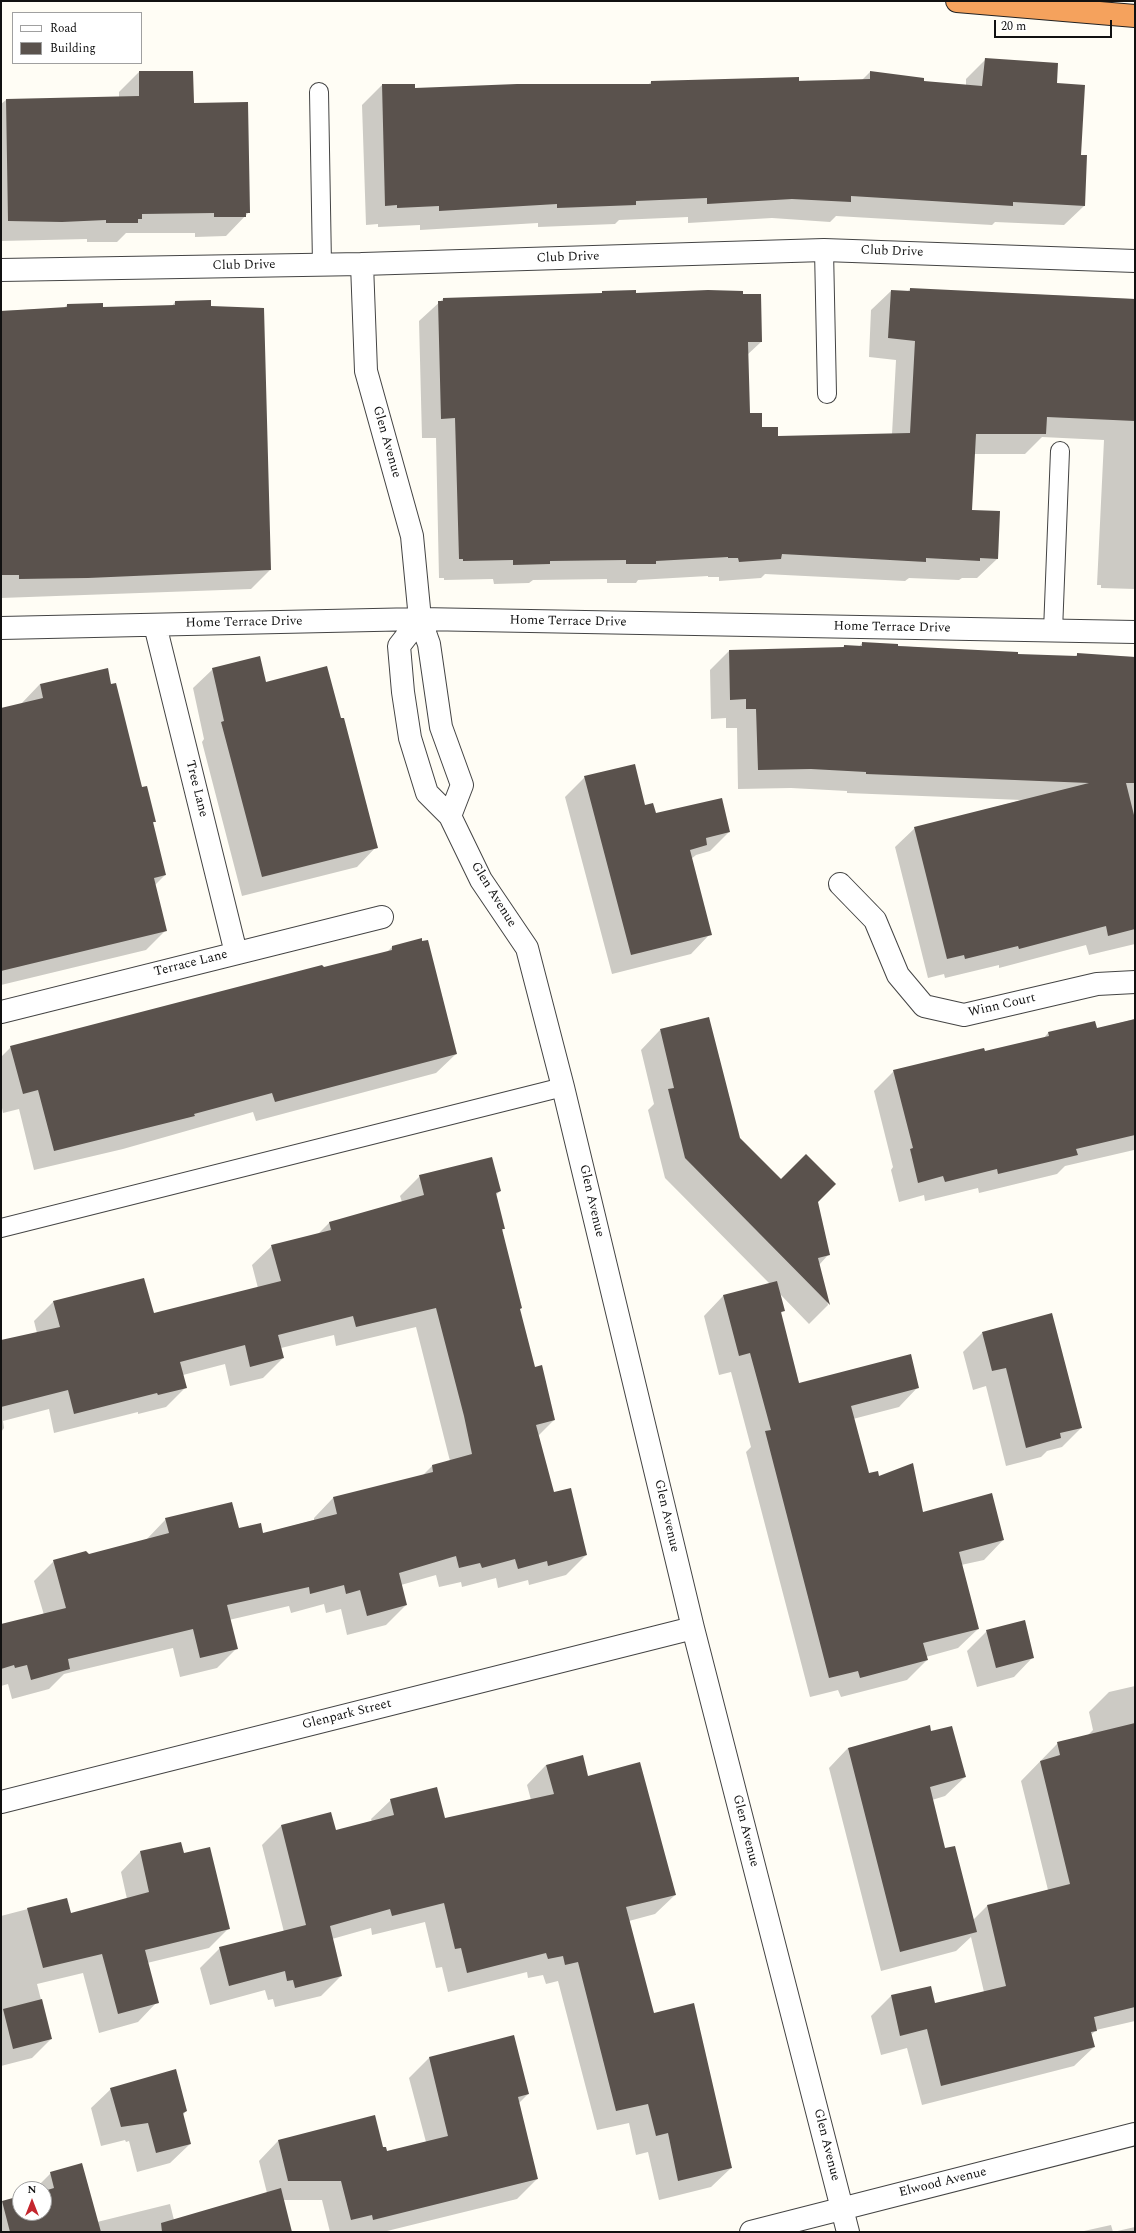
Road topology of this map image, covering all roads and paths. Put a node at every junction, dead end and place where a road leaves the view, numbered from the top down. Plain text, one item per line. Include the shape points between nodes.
1 (957, 1) edge
2 (1135, 16) edge
3 (319, 92) dead end
4 (824, 250) junction
5 (1135, 261) edge
6 (362, 264) junction
7 (322, 265) junction
8 (1, 270) edge
9 (827, 394) dead end
10 (1060, 451) dead end
11 (420, 619) junction
12 (155, 625) junction
13 (1, 628) edge
14 (1053, 631) junction
15 (1135, 632) edge
16 (438, 704) junction
17 (406, 712) junction
18 (450, 816) junction
19 (840, 884) dead end
20 (382, 917) dead end
21 (236, 953) junction
22 (1135, 982) edge
23 (1, 1012) edge
24 (563, 1087) junction
25 (1, 1228) edge
26 (693, 1628) junction
27 (1, 1802) edge
28 (1135, 2134) edge
29 (842, 2209) junction
30 (751, 2232) edge
31 (848, 2232) edge

1 - 2 highway
3 - 7 lane
4 - 5 street, Club Drive
4 - 6 street, Club Drive
4 - 9 lane
6 - 7 street, Club Drive
6 - 11 street, Glen Avenue via 366,371 412,536
7 - 8 street, Club Drive
10 - 14 lane
11 - 12 street, Home Terrace Drive
11 - 14 street, Home Terrace Drive
11 - 16 street, Glen Avenue via 429,644
11 - 17 street, Glen Avenue via 399,646
12 - 13 street, Home Terrace Drive
12 - 21 street, Tree Lane
14 - 15 street, Home Terrace Drive
16 - 17 street
16 - 18 street, Glen Avenue via 441,727 462,785
17 - 18 street, Glen Avenue via 410,738 427,793
18 - 24 street, Glen Avenue via 481,880 527,948
19 - 22 street, Winn Court via 875,920 898,975 924,1006 964,1015 1097,984
20 - 21 street, Terrace Lane
21 - 23 street, Terrace Lane
24 - 25 lane
24 - 26 street, Glen Avenue
26 - 27 street, Glenpark Street
26 - 29 street, Glen Avenue
28 - 29 street, Elwood Avenue
29 - 30 street, Elwood Avenue
29 - 31 street, Glen Avenue

